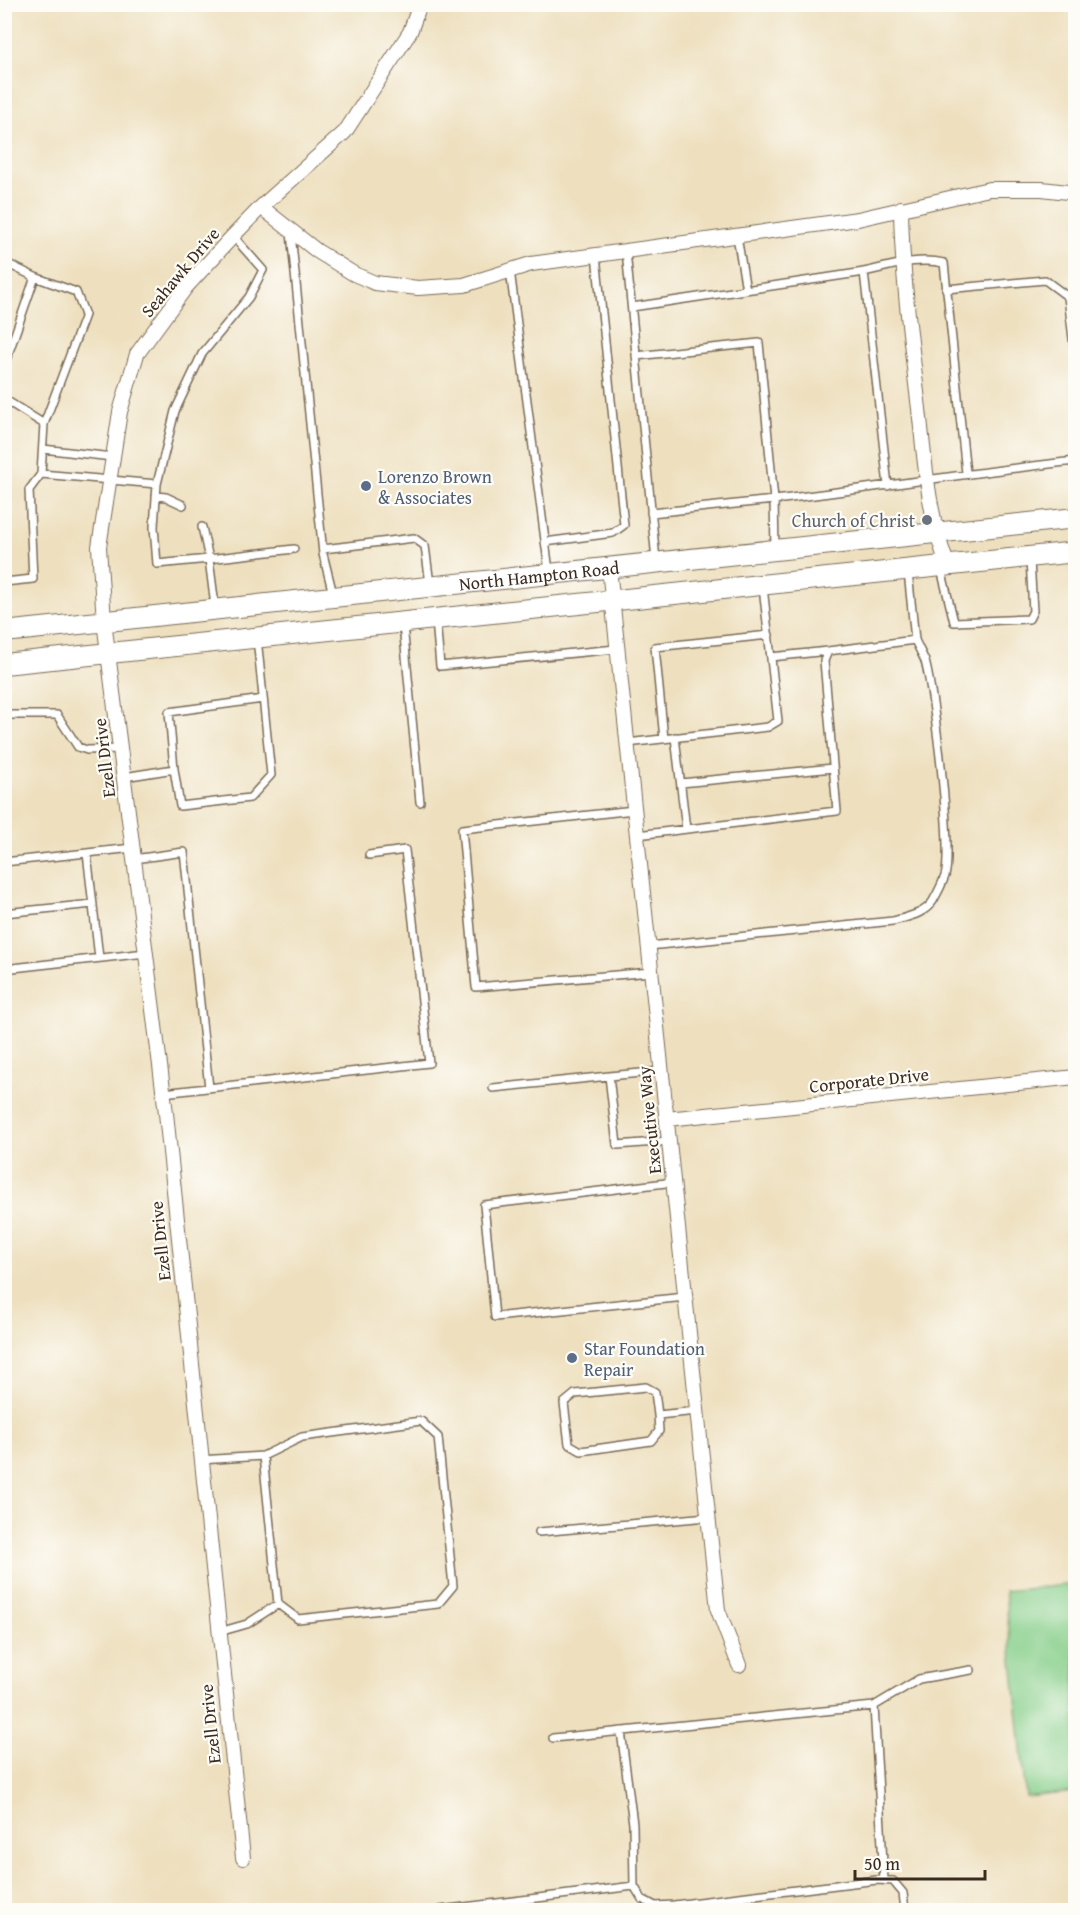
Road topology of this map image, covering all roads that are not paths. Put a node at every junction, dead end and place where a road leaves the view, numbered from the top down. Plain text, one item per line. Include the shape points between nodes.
1 (420, 4) edge
2 (460, 4) edge
3 (466, 4) edge
4 (1076, 194) edge
5 (261, 207) junction
6 (902, 208) junction
7 (291, 231) junction
8 (233, 236) junction
9 (737, 236) junction
10 (626, 251) junction
11 (596, 255) junction
12 (4, 262) edge
13 (902, 263) junction
14 (510, 270) junction
15 (864, 272) junction
16 (35, 277) junction
17 (946, 289) junction
18 (746, 290) junction
19 (1072, 298) edge
20 (632, 307) junction
21 (7, 352) edge
22 (636, 356) junction
23 (1076, 364) edge
24 (4, 366) edge
25 (4, 399) edge
26 (44, 424) junction
27 (44, 449) junction
28 (112, 457) junction
29 (1076, 461) edge
30 (966, 473) junction
31 (41, 474) junction
32 (927, 478) junction
33 (108, 480) junction
34 (157, 484) junction
35 (888, 486) junction
36 (156, 496) junction
37 (774, 500) junction
38 (183, 505) dead end
39 (651, 513) junction
40 (1076, 518) edge
41 (202, 527) dead end
42 (935, 533) junction
43 (546, 542) junction
44 (294, 549) dead end
45 (322, 549) junction
46 (775, 550) junction
47 (1073, 553) edge
48 (1030, 557) junction
49 (209, 559) junction
50 (656, 563) junction
51 (944, 566) junction
52 (609, 568) junction
53 (908, 570) junction
54 (549, 574) junction
55 (4, 582) edge
56 (763, 585) junction
57 (1076, 586) edge
58 (430, 587) junction
59 (333, 597) junction
60 (611, 601) junction
61 (215, 609) junction
62 (436, 619) junction
63 (104, 621) junction
64 (403, 623) junction
65 (4, 632) edge
66 (769, 635) junction
67 (257, 638) junction
68 (915, 640) junction
69 (616, 649) junction
70 (828, 651) junction
71 (109, 654) junction
72 (771, 657) junction
73 (4, 664) edge
74 (263, 699) junction
75 (4, 715) edge
76 (675, 737) junction
77 (664, 739) junction
78 (627, 743) junction
79 (121, 749) junction
80 (833, 768) junction
81 (174, 769) junction
82 (124, 777) junction
83 (681, 783) junction
84 (420, 802) dead end
85 (634, 810) junction
86 (686, 829) junction
87 (636, 835) junction
88 (87, 853) junction
89 (133, 853) junction
90 (369, 855) dead end
91 (4, 862) edge
92 (93, 904) junction
93 (4, 913) edge
94 (648, 946) junction
95 (146, 953) junction
96 (99, 958) junction
97 (4, 969) edge
98 (651, 972) junction
99 (662, 1071) junction
100 (609, 1076) junction
101 (1076, 1077) edge
102 (209, 1088) junction
103 (493, 1088) dead end
104 (163, 1093) junction
105 (667, 1119) junction
106 (669, 1141) junction
107 (674, 1182) junction
108 (685, 1297) junction
109 (697, 1411) junction
110 (658, 1415) junction
111 (263, 1456) junction
112 (200, 1460) junction
113 (708, 1517) junction
114 (539, 1532) dead end
115 (278, 1604) junction
116 (219, 1632) junction
117 (739, 1665) dead end
118 (971, 1670) dead end
119 (874, 1706) junction
120 (621, 1731) junction
121 (553, 1738) dead end
122 (243, 1858) dead end
123 (884, 1880) junction
124 (634, 1886) junction
125 (440, 1911) edge
126 (905, 1911) edge

1 - 5 street, Seahawk Drive via 410,32 345,132
2 - 3 lane
4 - 6 street via 1042,189 989,189
5 - 7 street
5 - 8 street, Seahawk Drive
6 - 9 street via 858,219
6 - 13 street
7 - 14 street via 326,257 375,283 418,288 453,286
7 - 45 lane
8 - 28 street, Seahawk Drive via 186,287 137,354 120,411
8 - 34 lane via 263,270 249,297 202,354 176,411
9 - 10 street
9 - 18 lane
10 - 11 street
10 - 20 lane
11 - 14 street
11 - 43 lane via 624,525 613,533
12 - 16 lane
13 - 15 lane
13 - 17 lane via 944,263
13 - 32 street
14 - 43 lane
15 - 18 lane
15 - 35 lane
16 - 21 lane
16 - 26 lane via 76,292 85,315
17 - 19 lane via 1045,279
17 - 30 lane
18 - 20 lane
19 - 23 lane
20 - 22 lane
21 - 24 lane
22 - 37 lane via 759,343
22 - 39 lane
25 - 26 lane
26 - 27 lane
27 - 28 lane
27 - 31 lane
28 - 33 street, Seahawk Drive
29 - 30 lane
30 - 32 lane
31 - 33 lane
31 - 55 lane via 30,490 33,579
32 - 35 lane
32 - 42 street
33 - 34 lane
33 - 63 street, Seahawk Drive via 99,547
34 - 36 lane
35 - 37 lane
36 - 38 lane
36 - 49 lane via 157,564
37 - 39 lane
37 - 46 lane
39 - 50 lane
40 - 42 main road, North Hampton Road
41 - 49 lane
42 - 46 main road, North Hampton Road
42 - 51 street
43 - 54 lane
44 - 49 lane
45 - 58 lane via 414,538 425,546
45 - 59 lane
46 - 50 main road, North Hampton Road
47 - 48 main road, North Hampton Road
47 - 57 lane
48 - 51 main road, North Hampton Road
48 - 51 lane via 1033,611 1029,619 954,622
49 - 61 lane
50 - 52 main road, North Hampton Road
51 - 53 main road, North Hampton Road
52 - 54 main road, North Hampton Road
52 - 60 street, Executive Way
53 - 56 main road, North Hampton Road
53 - 68 lane
54 - 58 main road, North Hampton Road
56 - 60 main road, North Hampton Road
56 - 66 lane
58 - 59 main road, North Hampton Road
59 - 61 main road, North Hampton Road
60 - 62 main road, North Hampton Road
60 - 69 street, Executive Way
61 - 63 main road, North Hampton Road
62 - 64 main road, North Hampton Road
62 - 69 lane via 440,666
63 - 65 main road, North Hampton Road
63 - 71 street, Ezell Drive
64 - 67 main road, North Hampton Road
64 - 84 lane
66 - 72 lane
66 - 77 lane via 655,647
67 - 71 main road, North Hampton Road
67 - 74 lane
68 - 70 lane
68 - 94 lane via 931,693 947,859 945,876 932,903 921,912 893,921
69 - 78 street, Executive Way
70 - 72 lane
70 - 80 lane via 824,661
71 - 73 main road, North Hampton Road
71 - 79 street, Ezell Drive
72 - 76 lane via 778,721 768,727
74 - 81 lane via 169,712
74 - 81 lane via 271,775 250,798 180,806
75 - 79 lane via 57,715 78,747
76 - 77 lane
76 - 83 lane
77 - 78 lane
78 - 85 street, Executive Way
79 - 82 street, Ezell Drive
80 - 83 lane
80 - 86 lane via 837,811
81 - 82 lane
82 - 89 street, Ezell Drive
83 - 86 lane
85 - 87 street, Executive Way
85 - 98 lane via 462,829 476,987
86 - 87 lane
87 - 94 street, Executive Way
88 - 89 lane
88 - 91 lane
88 - 92 lane
89 - 95 street, Ezell Drive
89 - 102 lane via 184,852
90 - 102 lane via 405,850 429,1063
92 - 93 lane
92 - 96 lane
94 - 98 street, Executive Way
95 - 96 lane
95 - 104 street, Ezell Drive
96 - 97 lane
98 - 99 street, Executive Way
99 - 100 lane
99 - 105 street, Executive Way
100 - 103 lane
100 - 106 lane via 617,1145
101 - 105 street, Corporate Drive
102 - 104 lane
104 - 112 street, Ezell Drive
105 - 106 street, Executive Way
106 - 107 street, Executive Way
107 - 108 street, Executive Way
107 - 108 lane via 484,1205 495,1317
108 - 109 street, Executive Way
109 - 110 lane
109 - 113 street, Executive Way
110 - 110 lane via 655,1392 646,1387 575,1394 564,1403 568,1444 581,1451 651,1441 659,1431
111 - 112 lane
111 - 115 lane
111 - 115 lane via 302,1437 421,1421 438,1437 453,1586 438,1604 298,1619
112 - 116 street, Ezell Drive
113 - 114 lane
113 - 117 street, Executive Way via 718,1610
115 - 116 lane via 247,1624
116 - 122 street, Ezell Drive
118 - 119 lane via 919,1679
119 - 120 lane
119 - 123 lane
120 - 121 lane
120 - 124 lane via 633,1824
123 - 124 lane via 665,1905 642,1899
123 - 126 lane via 893,1881 903,1893
124 - 125 lane

